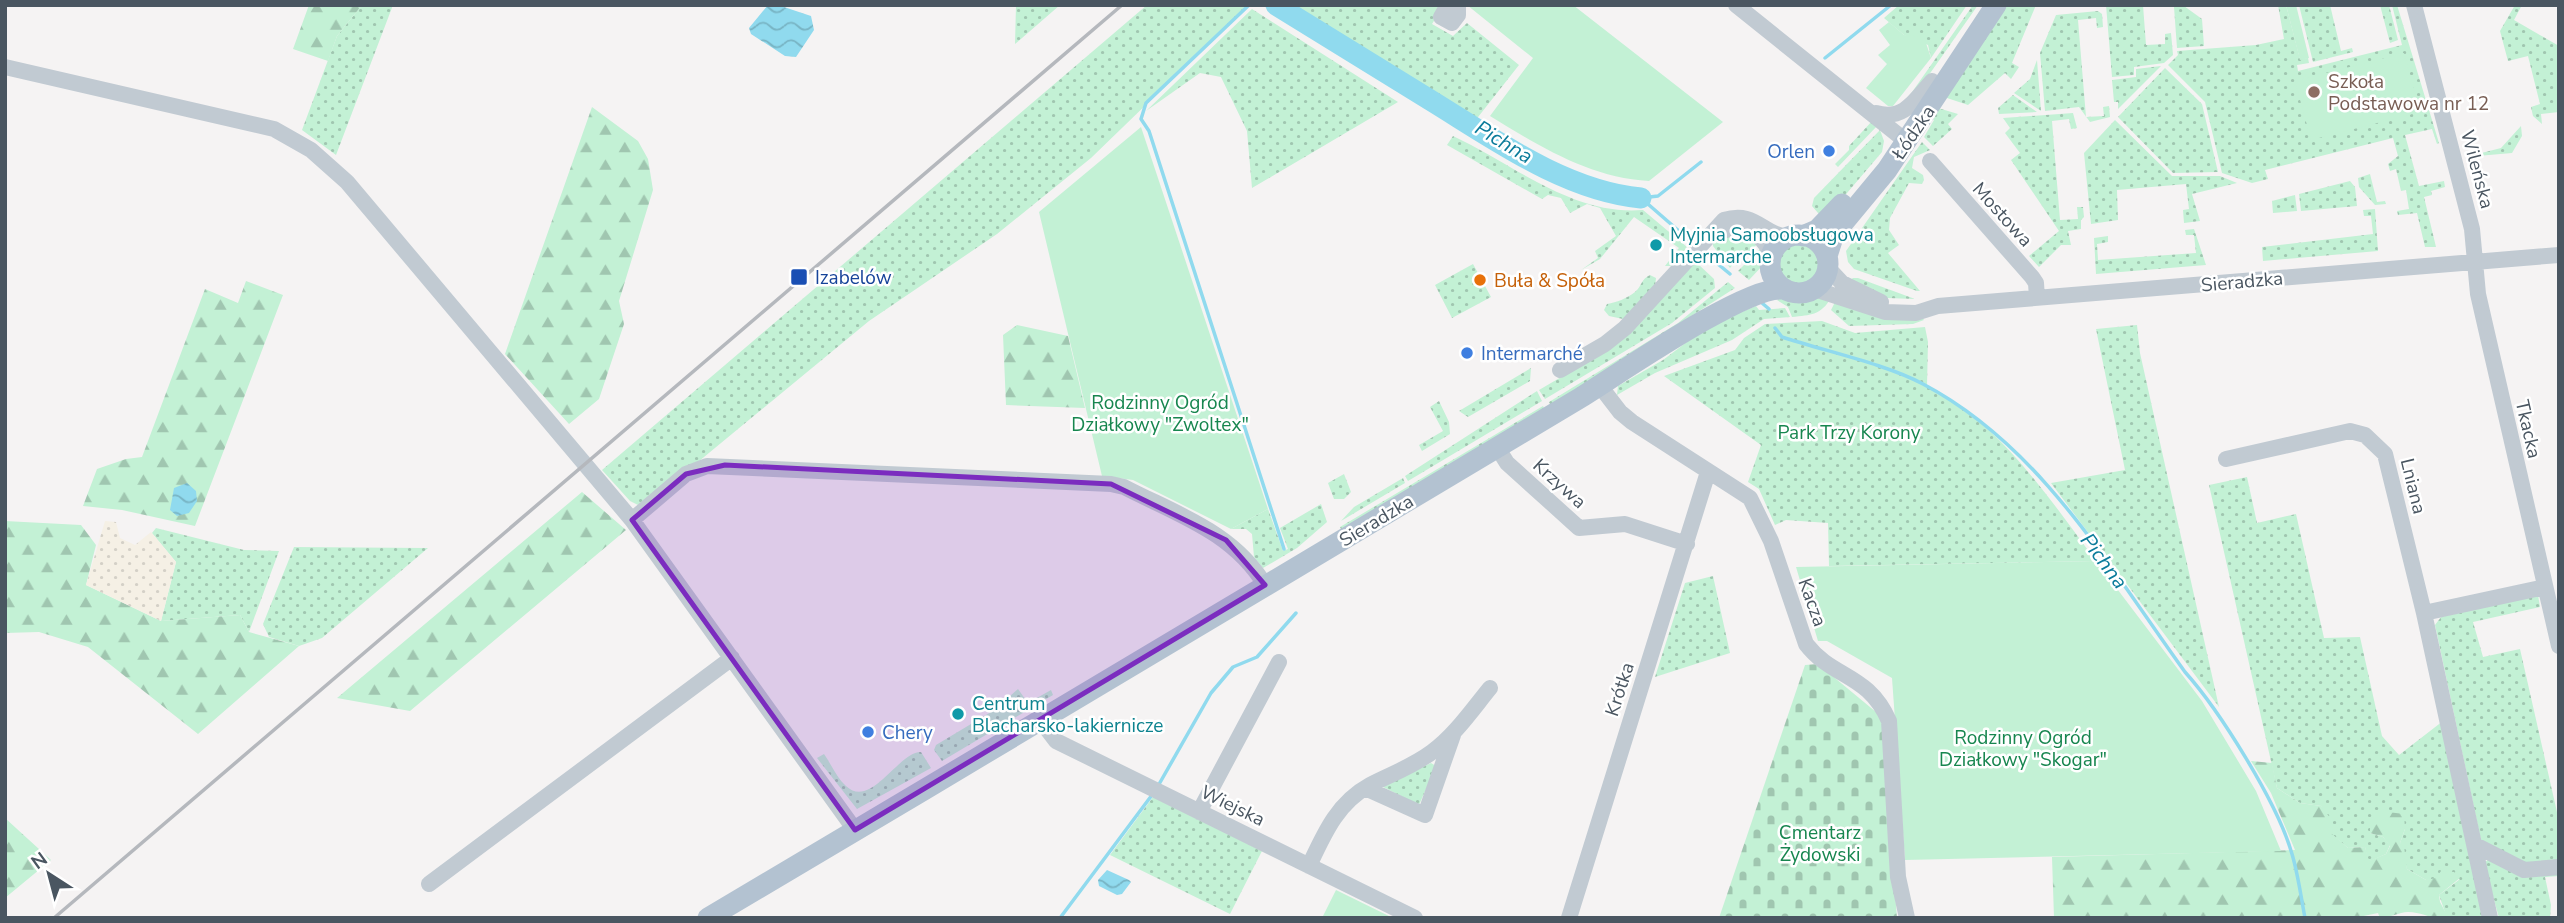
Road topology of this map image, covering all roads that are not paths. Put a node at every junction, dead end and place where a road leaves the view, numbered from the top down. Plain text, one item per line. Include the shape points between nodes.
1 (1448, 5) edge
2 (1458, 5) edge
3 (1736, 5) edge
4 (1983, 5) edge
5 (1996, 5) edge
6 (2414, 5) edge
7 (5, 67) edge
8 (1932, 81) junction
9 (1872, 111) junction
10 (1903, 138) junction
11 (1930, 161) dead end
12 (1796, 236) junction
13 (1706, 239) junction
14 (2559, 255) edge
15 (1770, 262) junction
16 (1827, 262) junction
17 (2475, 262) junction
18 (1783, 289) junction
19 (1814, 289) junction
20 (2037, 298) junction
21 (1925, 308) junction
22 (1710, 316) junction
23 (1560, 370) dead end
24 (1600, 386) junction
25 (1497, 447) junction
26 (2226, 459) dead end
27 (1708, 472) junction
28 (632, 520) junction
29 (1687, 544) junction
30 (1265, 586) junction
31 (2545, 587) junction
32 (2424, 613) junction
33 (2559, 646) edge
34 (732, 658) junction
35 (1279, 662) dead end
36 (1490, 688) dead end
37 (1040, 720) junction
38 (1454, 733) junction
39 (1365, 788) junction
40 (1199, 812) junction
41 (855, 830) junction
42 (2475, 845) junction
43 (1308, 866) junction
44 (2559, 867) edge
45 (429, 884) dead end
46 (708, 918) edge
47 (1415, 918) edge
48 (1569, 918) edge
49 (1907, 918) edge
50 (2490, 918) edge

1 - 2 street via 1441,17 1452,23
3 - 9 street
4 - 8 main road, Łódzka
5 - 10 main road, Łódzka
6 - 17 street, Wileńska via 2472,229
7 - 28 street via 246,120 274,129 311,150 347,181
8 - 9 street via 1901,114
8 - 10 main road, Łódzka
9 - 10 street
10 - 12 main road, Łódzka via 1824,225
10 - 16 main road, Łódzka via 1834,234
11 - 20 street, Mostowa via 2032,277
12 - 13 street via 1780,236 1753,220 1734,217
12 - 15 main road via 1778,244
12 - 16 main road via 1820,244
13 - 15 street via 1729,229 1748,231 1764,241
13 - 23 street via 1616,335
14 - 17 street, Sieradzka
15 - 18 main road via 1774,279
15 - 22 main road, Sieradzka via 1762,277 1715,306
16 - 19 main road via 1822,282
16 - 21 street, Sieradzka via 1836,279 1862,295
17 - 20 street, Sieradzka
17 - 31 street, Tkacka via 2480,307
18 - 19 main road via 1798,293
18 - 22 main road, Sieradzka via 1769,290
19 - 21 street, Sieradzka via 1885,312 1916,313
20 - 21 street, Sieradzka
22 - 24 main road, Sieradzka
24 - 25 main road, Sieradzka
24 - 27 street, Kacza via 1632,422
25 - 29 street, Krzywa via 1507,463 1579,528 1625,524
25 - 30 main road, Sieradzka
26 - 32 street, Lniana via 2350,431 2375,442 2385,454
27 - 29 street, Krótka
27 - 49 street, Kacza via 1738,489 1754,505 1806,644 1874,693 1889,721 1898,877
28 - 30 street via 687,474 708,466 1111,484 1226,540 1244,555
28 - 34 street
29 - 48 street, Krótka
30 - 37 main road, Sieradzka
31 - 32 street
31 - 33 street, Tkacka
32 - 42 street, Lniana
34 - 41 street
34 - 45 street
35 - 40 street
36 - 38 street
37 - 40 street, Wiejska via 1056,741
37 - 41 main road, Sieradzka
38 - 39 street via 1414,765
38 - 39 street via 1425,815
39 - 43 street via 1332,819
40 - 43 street, Wiejska
41 - 46 main road, Sieradzka
42 - 44 street via 2524,870
42 - 50 street, Lniana
43 - 47 street, Wiejska

